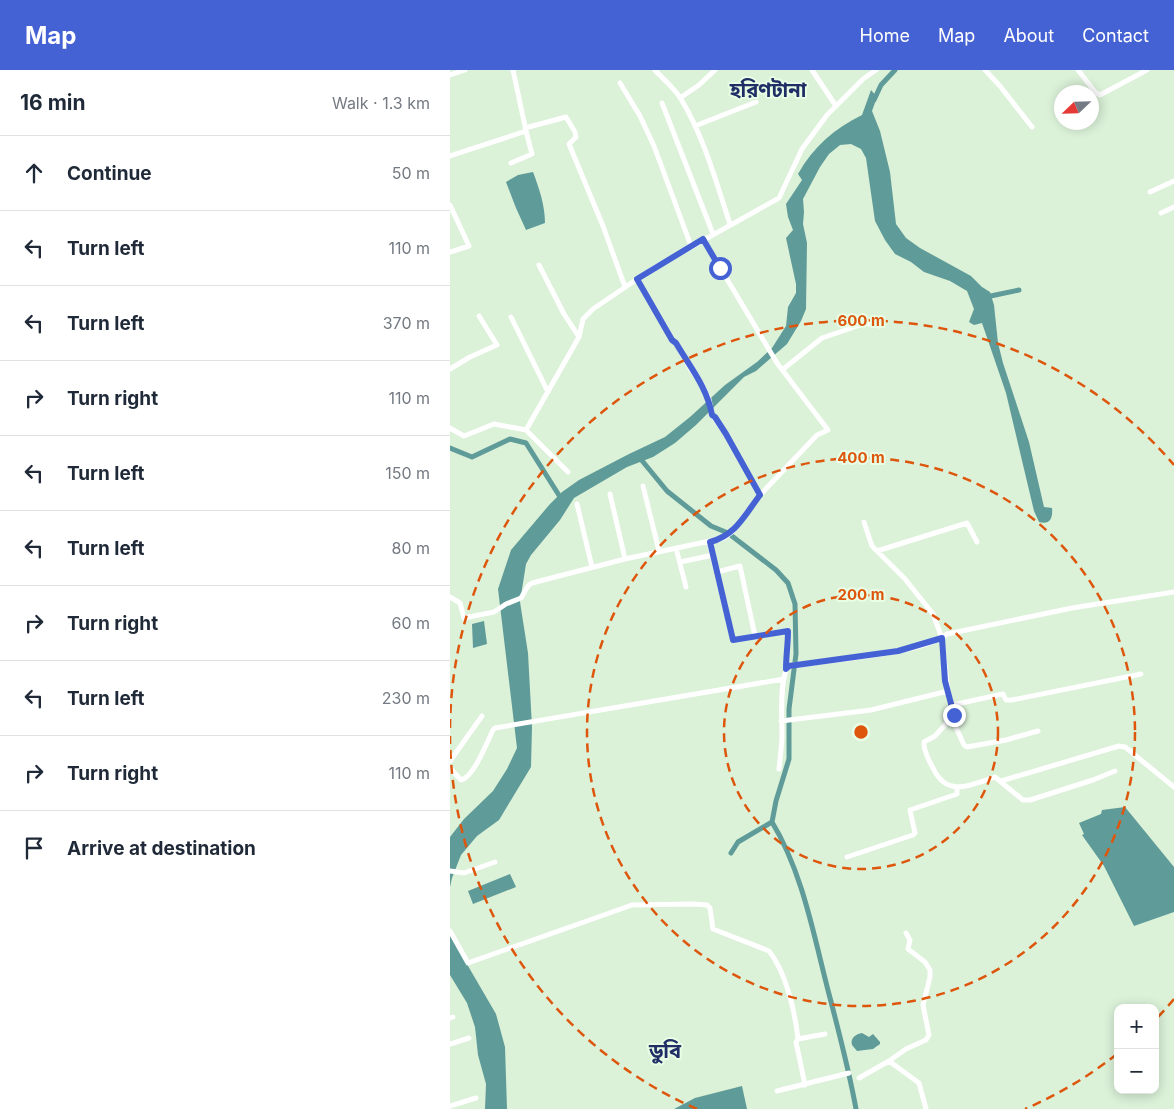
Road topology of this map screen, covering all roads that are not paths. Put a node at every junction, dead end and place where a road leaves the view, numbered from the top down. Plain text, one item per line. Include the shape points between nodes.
1 (465, 70) edge
2 (513, 70) edge
3 (655, 70) edge
4 (715, 70) edge
5 (812, 70) edge
6 (876, 70) edge
7 (985, 70) edge
8 (1078, 70) edge
9 (1147, 70) edge
10 (450, 75) edge
11 (620, 83) dead end
12 (680, 98) junction
13 (756, 102) dead end
14 (662, 103) dead end
15 (836, 106) junction
16 (695, 126) junction
17 (1032, 127) dead end
18 (526, 130) junction
19 (450, 156) edge
20 (511, 163) dead end
21 (1174, 181) edge
22 (1150, 192) dead end
23 (450, 205) edge
24 (1174, 207) edge
25 (1161, 213) dead end
26 (730, 224) junction
27 (714, 234) junction
28 (703, 239) junction
29 (691, 246) junction
30 (450, 252) edge
31 (539, 264) dead end
32 (637, 279) junction
33 (625, 287) junction
34 (479, 316) dead end
35 (511, 318) dead end
36 (878, 326) dead end
37 (579, 337) junction
38 (450, 369) edge
39 (782, 370) junction
40 (548, 392) junction
41 (450, 428) edge
42 (526, 430) junction
43 (568, 472) dead end
44 (642, 486) dead end
45 (610, 494) dead end
46 (760, 495) junction
47 (577, 504) dead end
48 (864, 522) dead end
49 (710, 542) junction
50 (976, 542) dead end
51 (676, 548) junction
52 (659, 551) junction
53 (877, 551) junction
54 (713, 555) junction
55 (625, 559) junction
56 (680, 562) junction
57 (592, 567) junction
58 (717, 572) junction
59 (686, 588) dead end
60 (1174, 592) edge
61 (450, 597) edge
62 (755, 636) junction
63 (942, 638) junction
64 (788, 668) junction
65 (1141, 674) dead end
66 (784, 679) junction
67 (948, 692) junction
68 (952, 705) junction
69 (482, 716) dead end
70 (952, 719) junction
71 (781, 721) junction
72 (1038, 732) dead end
73 (450, 761) edge
74 (450, 768) edge
75 (779, 770) dead end
76 (1115, 771) dead end
77 (1001, 781) junction
78 (1174, 787) edge
79 (956, 788) junction
80 (847, 857) dead end
81 (495, 862) dead end
82 (450, 871) edge
83 (450, 930) edge
84 (906, 933) dead end
85 (825, 1034) dead end
86 (469, 1038) dead end
87 (798, 1039) junction
88 (450, 1044) edge
89 (889, 1061) junction
90 (850, 1073) dead end
91 (859, 1078) dead end
92 (805, 1085) junction
93 (777, 1091) dead end
94 (476, 1098) dead end
95 (450, 1106) edge
96 (926, 1109) edge

1 - 10 street
2 - 18 street
3 - 12 street
4 - 12 street
5 - 15 street
6 - 15 street
7 - 17 street
8 - 9 street via 1100,95
11 - 29 street via 654,146
12 - 16 street
13 - 16 street
14 - 27 street
15 - 26 street via 802,149 779,198
16 - 26 street
18 - 19 street
18 - 20 street via 532,154
18 - 33 street via 566,117 576,137 569,144
21 - 22 street
23 - 30 street via 469,246
24 - 25 street
26 - 27 street
27 - 28 street
28 - 29 street
28 - 39 street
29 - 32 street
31 - 37 street
32 - 33 street
32 - 46 street via 702,384 712,415
33 - 37 street via 583,319
34 - 38 street via 497,345
35 - 40 street
36 - 39 street via 866,323 822,338
37 - 40 street
39 - 46 street via 828,430 817,435
40 - 42 street
41 - 42 street via 464,436 494,424
42 - 43 street
44 - 52 street
45 - 55 street
46 - 49 street via 732,532
47 - 57 street
48 - 53 street via 872,546
49 - 51 street
49 - 54 street
50 - 53 street via 967,523
51 - 52 street
51 - 56 street
52 - 55 street
53 - 63 street via 933,614
54 - 56 street
54 - 58 street
55 - 57 street
56 - 59 street
57 - 61 street via 532,583 521,598 498,610 464,618 460,603
58 - 62 street via 733,640
58 - 62 street via 740,566
60 - 63 street via 1072,608 946,634
62 - 64 street via 788,631
63 - 64 street via 898,651
63 - 67 street
64 - 66 street
65 - 68 street via 1012,700 1006,700 1003,694
66 - 71 street
66 - 74 street via 493,730 469,775 461,780
67 - 68 street
67 - 71 street via 871,710
68 - 70 street
69 - 73 street
70 - 72 street via 968,747
70 - 79 street via 926,740 924,746 937,777
71 - 75 street
76 - 77 street via 1030,800 1023,800
77 - 78 street via 1119,746 1125,747
77 - 79 street via 995,777
79 - 80 street via 957,794 910,810 913,835
81 - 82 street via 469,871
83 - 87 street via 468,963 632,905 707,905 713,929 773,956 788,992
84 - 89 street via 910,940 908,949 930,970 923,1005 929,1036
85 - 87 street
86 - 88 street
87 - 92 street
89 - 91 street
89 - 96 street via 919,1083
90 - 92 street
92 - 93 street
94 - 95 street

